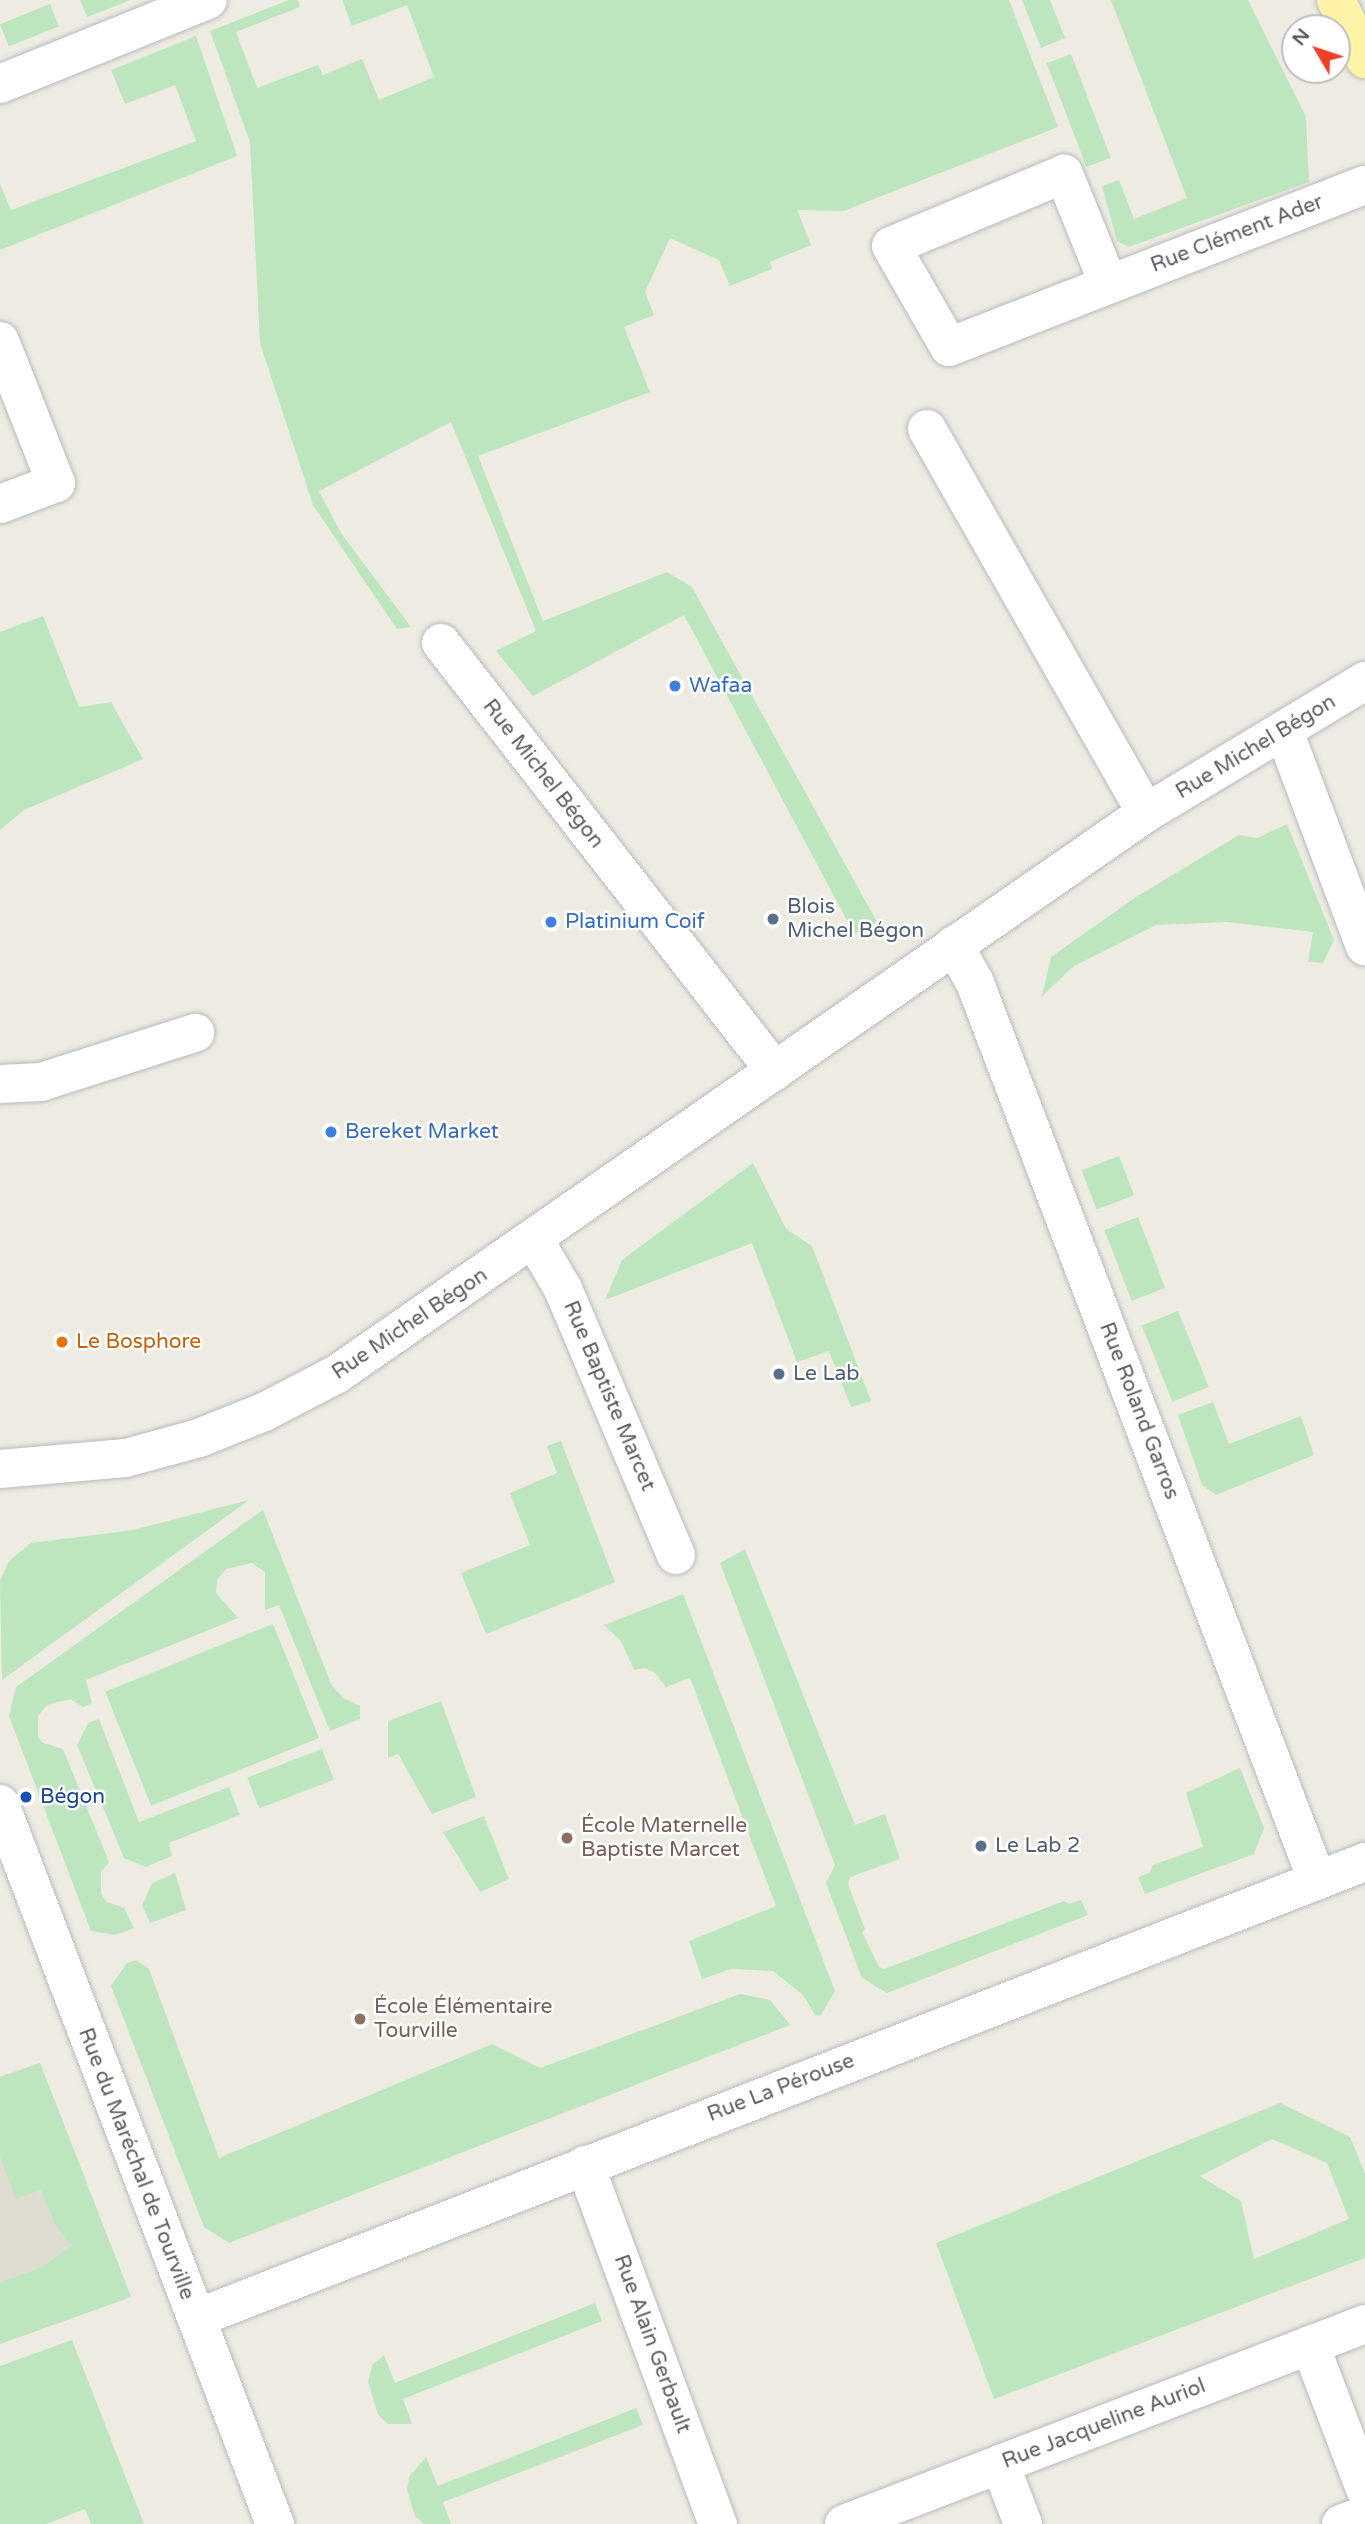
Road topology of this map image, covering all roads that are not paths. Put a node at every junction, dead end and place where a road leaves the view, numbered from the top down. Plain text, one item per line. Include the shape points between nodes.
1 (208, 0) edge
2 (1336, 0) edge
3 (1365, 59) edge
4 (0, 84) edge
5 (1365, 186) edge
6 (1108, 283) junction
7 (0, 341) edge
8 (927, 429) dead end
9 (0, 504) edge
10 (440, 643) dead end
11 (1365, 681) edge
12 (1284, 731) junction
13 (1146, 813) junction
14 (954, 945) junction
15 (1365, 946) edge
16 (195, 1033) dead end
17 (775, 1071) junction
18 (0, 1084) edge
19 (535, 1241) junction
20 (0, 1469) edge
21 (676, 1555) dead end
22 (0, 1804) edge
23 (1365, 1862) edge
24 (1317, 1880) junction
25 (585, 2165) junction
26 (197, 2318) junction
27 (1365, 2324) edge
28 (1310, 2345) junction
29 (1000, 2464) junction
30 (1365, 2489) edge
31 (1365, 2515) edge
32 (275, 2524) edge
33 (718, 2524) edge
34 (844, 2524) edge
35 (1023, 2524) edge
36 (1342, 2524) edge

1 - 4 street
2 - 3 main road
5 - 6 street, Rue Clément Ader
6 - 6 street, Rue Clément Ader via 949,347 891,246 1064,174
7 - 9 street via 56,483
8 - 13 street
10 - 17 street, Rue Michel Bégon
11 - 12 street, Rue Michel Bégon
12 - 13 street, Rue Michel Bégon
12 - 15 street
13 - 14 street, Rue Michel Bégon
14 - 17 street, Rue Michel Bégon
14 - 24 street, Rue Roland Garros via 975,983
16 - 18 street via 41,1082
17 - 19 street, Rue Michel Bégon
19 - 20 street, Rue Michel Bégon via 337,1374 264,1412 199,1438 126,1458
19 - 21 street, Rue Baptiste Marcet via 563,1289
22 - 26 street, Rue du Maréchal de Tourville
23 - 24 street, Rue La Pérouse
24 - 25 street, Rue La Pérouse
25 - 26 street, Rue La Pérouse
25 - 33 street, Rue Alain Gerbault
26 - 32 street, Rue du Maréchal de Tourville
27 - 28 street, Rue Jacqueline Auriol
28 - 29 street, Rue Jacqueline Auriol
28 - 30 street
29 - 34 street, Rue Jacqueline Auriol
29 - 35 street
31 - 36 street

